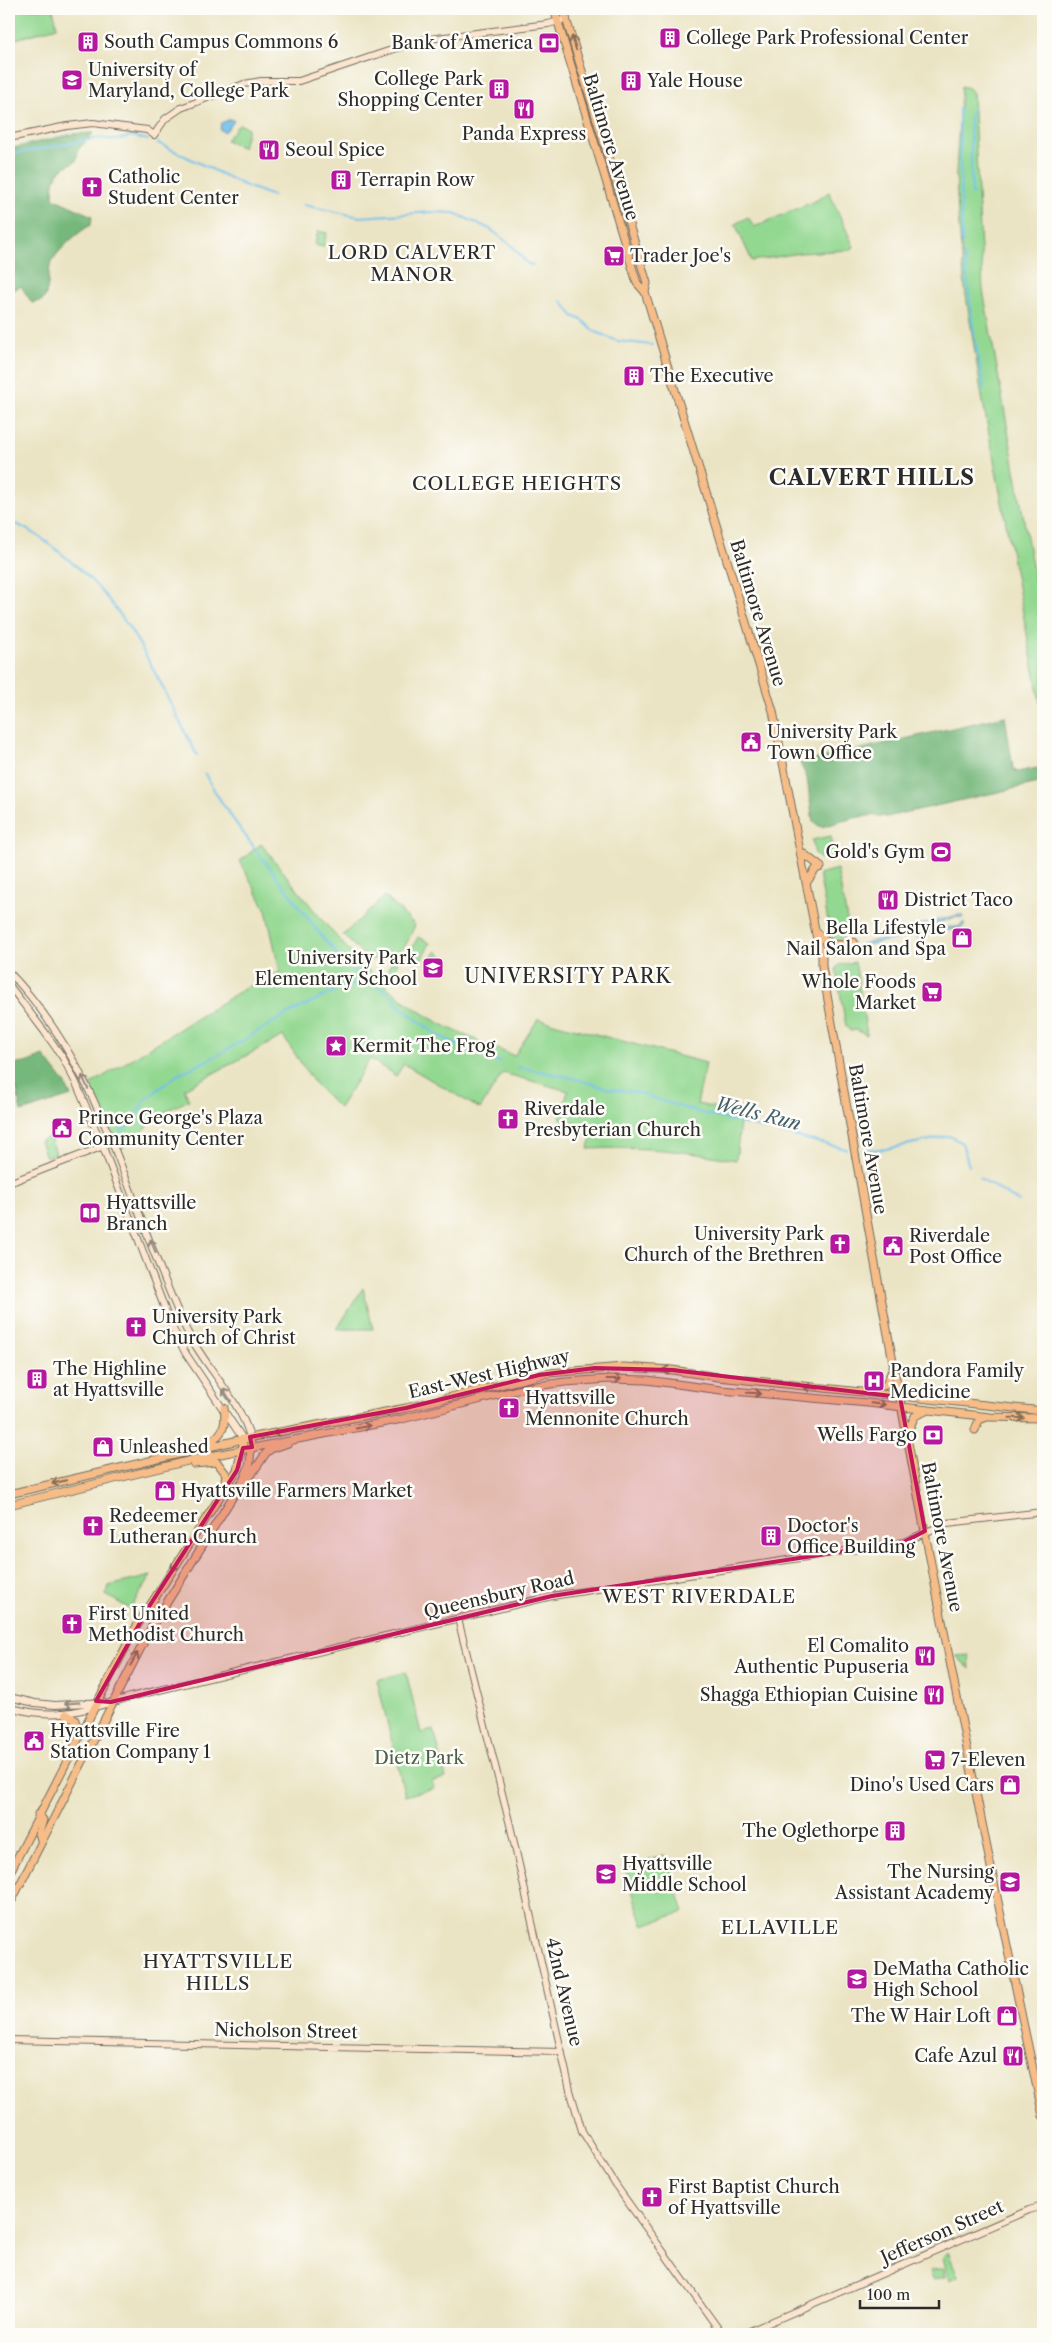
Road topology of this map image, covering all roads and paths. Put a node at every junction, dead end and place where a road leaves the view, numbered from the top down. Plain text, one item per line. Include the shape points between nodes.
1 (554, 9) edge
2 (563, 9) edge
3 (566, 19) junction
4 (558, 22) junction
5 (9, 138) edge
6 (644, 292) junction
7 (800, 851) junction
8 (807, 882) junction
9 (816, 932) junction
10 (854, 942) dead end
11 (9, 972) edge
12 (9, 986) edge
13 (112, 1143) junction
14 (103, 1147) junction
15 (9, 1183) edge
16 (894, 1365) junction
17 (859, 1392) junction
18 (900, 1398) junction
19 (902, 1406) junction
20 (224, 1408) junction
21 (932, 1410) junction
22 (1043, 1411) edge
23 (962, 1414) junction
24 (990, 1416) junction
25 (1043, 1418) edge
26 (907, 1434) junction
27 (315, 1435) junction
28 (247, 1438) junction
29 (252, 1447) junction
30 (243, 1448) junction
31 (151, 1460) junction
32 (120, 1467) junction
33 (139, 1474) junction
34 (63, 1492) junction
35 (9, 1494) edge
36 (229, 1503) junction
37 (9, 1505) edge
38 (1043, 1512) edge
39 (203, 1523) junction
40 (925, 1531) junction
41 (458, 1618) junction
42 (12, 1698) edge
43 (96, 1701) junction
44 (111, 1702) junction
45 (9, 1708) edge
46 (92, 1710) junction
47 (25, 1712) junction
48 (66, 1714) junction
49 (79, 1734) junction
50 (38, 1814) junction
51 (41, 1840) junction
52 (9, 1874) edge
53 (9, 1906) edge
54 (9, 2040) edge
55 (562, 2052) junction
56 (1043, 2116) edge
57 (1043, 2206) edge
58 (722, 2334) edge
59 (743, 2334) edge

1 - 4 main road, Baltimore Avenue
2 - 3 main road, Baltimore Avenue
3 - 4 street
6 -> 3 main road, Baltimore Avenue via 647,283
4 - 5 street via 421,40 299,81 244,84 181,108 164,119 154,135 147,130 93,124
4 - 6 main road, Baltimore Avenue via 637,283
6 - 7 main road, Baltimore Avenue via 769,699
7 - 8 main road, Baltimore Avenue
7 - 8 main road via 821,867
8 - 9 main road, Baltimore Avenue
9 - 10 main road via 832,945
9 - 16 main road, Baltimore Avenue
13 -> 11 street via 71,1054 48,1018
12 - 14 street via 63,1058
13 - 14 street
28 -> 13 street via 243,1420 183,1324
14 - 15 street
14 - 20 street via 171,1325 186,1354
16 - 17 main road via 885,1386
16 - 18 main road, Baltimore Avenue
17 - 18 main road, East-West Highway
17 -> 28 main road, East-West Highway via 718,1378 672,1370 595,1368 539,1375 406,1408
18 - 19 main road, Baltimore Avenue
18 - 22 main road, East-West Highway
19 - 21 main road, East-West Highway
19 - 26 main road, Baltimore Avenue
27 -> 19 main road, East-West Highway via 402,1419 529,1387 583,1380 647,1380
20 - 28 street
20 - 31 main road via 225,1427 217,1438
21 - 23 main road, East-West Highway
21 - 26 main road via 916,1416
23 - 24 main road, East-West Highway
23 - 24 main road via 970,1419 975,1430 979,1420
24 -> 25 main road, East-West Highway
26 - 40 main road, Baltimore Avenue
27 - 29 main road, East-West Highway
27 - 36 main road via 272,1449
28 - 29 main road
28 - 30 main road
28 - 31 main road, East-West Highway
29 - 30 main road, East-West Highway
29 - 36 main road via 248,1470
30 - 33 main road, East-West Highway
30 - 39 main road via 237,1470
31 - 32 main road, East-West Highway
32 - 34 main road via 115,1472
32 -> 35 main road, East-West Highway
33 - 34 main road, East-West Highway
33 - 39 main road via 201,1462 212,1461 222,1465 226,1474 225,1484
34 - 37 main road, East-West Highway
44 -> 36 main road via 150,1628
38 - 40 street, Queensbury Road via 947,1523
39 -> 43 main road via 145,1613
40 - 41 street, Queensbury Road via 904,1542 552,1596
40 - 56 main road, Baltimore Avenue via 977,1804
41 - 44 street, Queensbury Road
41 - 55 street, 42nd Avenue
43 -> 42 street, Queensbury Road via 54,1705
42 - 47 street via 23,1705
43 - 44 street, Queensbury Road
43 - 46 main road
44 - 46 street, Queensbury Road
44 - 51 main road
45 - 47 street, Queensbury Road
46 - 48 street, Queensbury Road
46 - 49 main road
47 - 48 street, Queensbury Road
48 - 49 main road via 75,1720
49 - 50 main road
50 - 51 main road via 43,1820 39,1833
50 - 52 main road
51 - 53 main road
54 - 55 street, Nicholson Street
55 - 58 street, 42nd Avenue via 582,2131 624,2199
57 - 59 street, Jefferson Street

